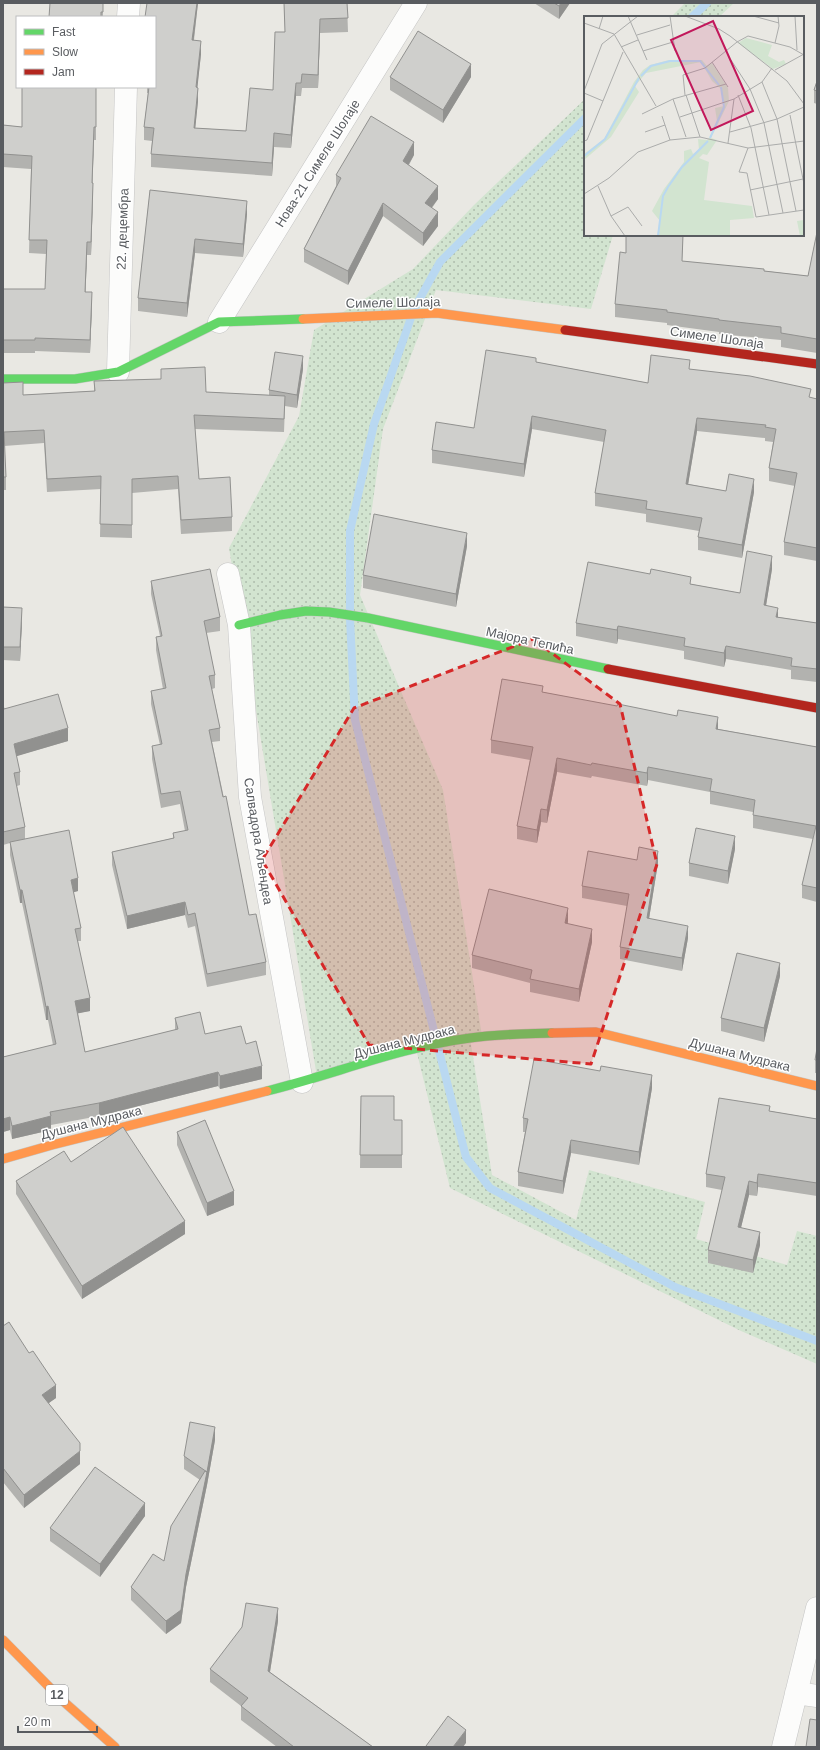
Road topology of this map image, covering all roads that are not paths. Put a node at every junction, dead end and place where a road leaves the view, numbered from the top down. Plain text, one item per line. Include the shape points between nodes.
1 (129, 3) edge
2 (416, 3) edge
3 (128, 16) edge
4 (126, 88) edge
5 (219, 322) junction
6 (817, 364) edge
7 (118, 372) junction
8 (3, 379) edge
9 (228, 574) dead end
10 (239, 625) junction
11 (817, 708) edge
12 (302, 1082) junction
13 (817, 1086) edge
14 (3, 1159) edge
15 (817, 1608) edge
16 (3, 1640) edge
17 (807, 1694) edge
18 (115, 1747) edge
19 (783, 1747) edge

1 - 3 street
2 - 5 street, Нова-21 Симеле Шолаје
4 - 7 street, 22. децембра
5 - 6 street, Симеле Шолаја via 437,313
5 - 7 street, Симеле Шолаја
7 - 8 street, Симеле Шолаја via 75,379
9 - 10 street, Салвадора Аљендеа
10 - 11 street, Мајора Тепића via 290,613 334,613 581,664
10 - 12 street, Салвадора Аљендеа via 250,797
12 - 13 street, Душана Мудрака via 401,1052 470,1038 596,1032
12 - 14 street, Душана Мудрака via 52,1144
15 - 17 street
16 - 18 street, 12 via 63,1701
17 - 19 street

